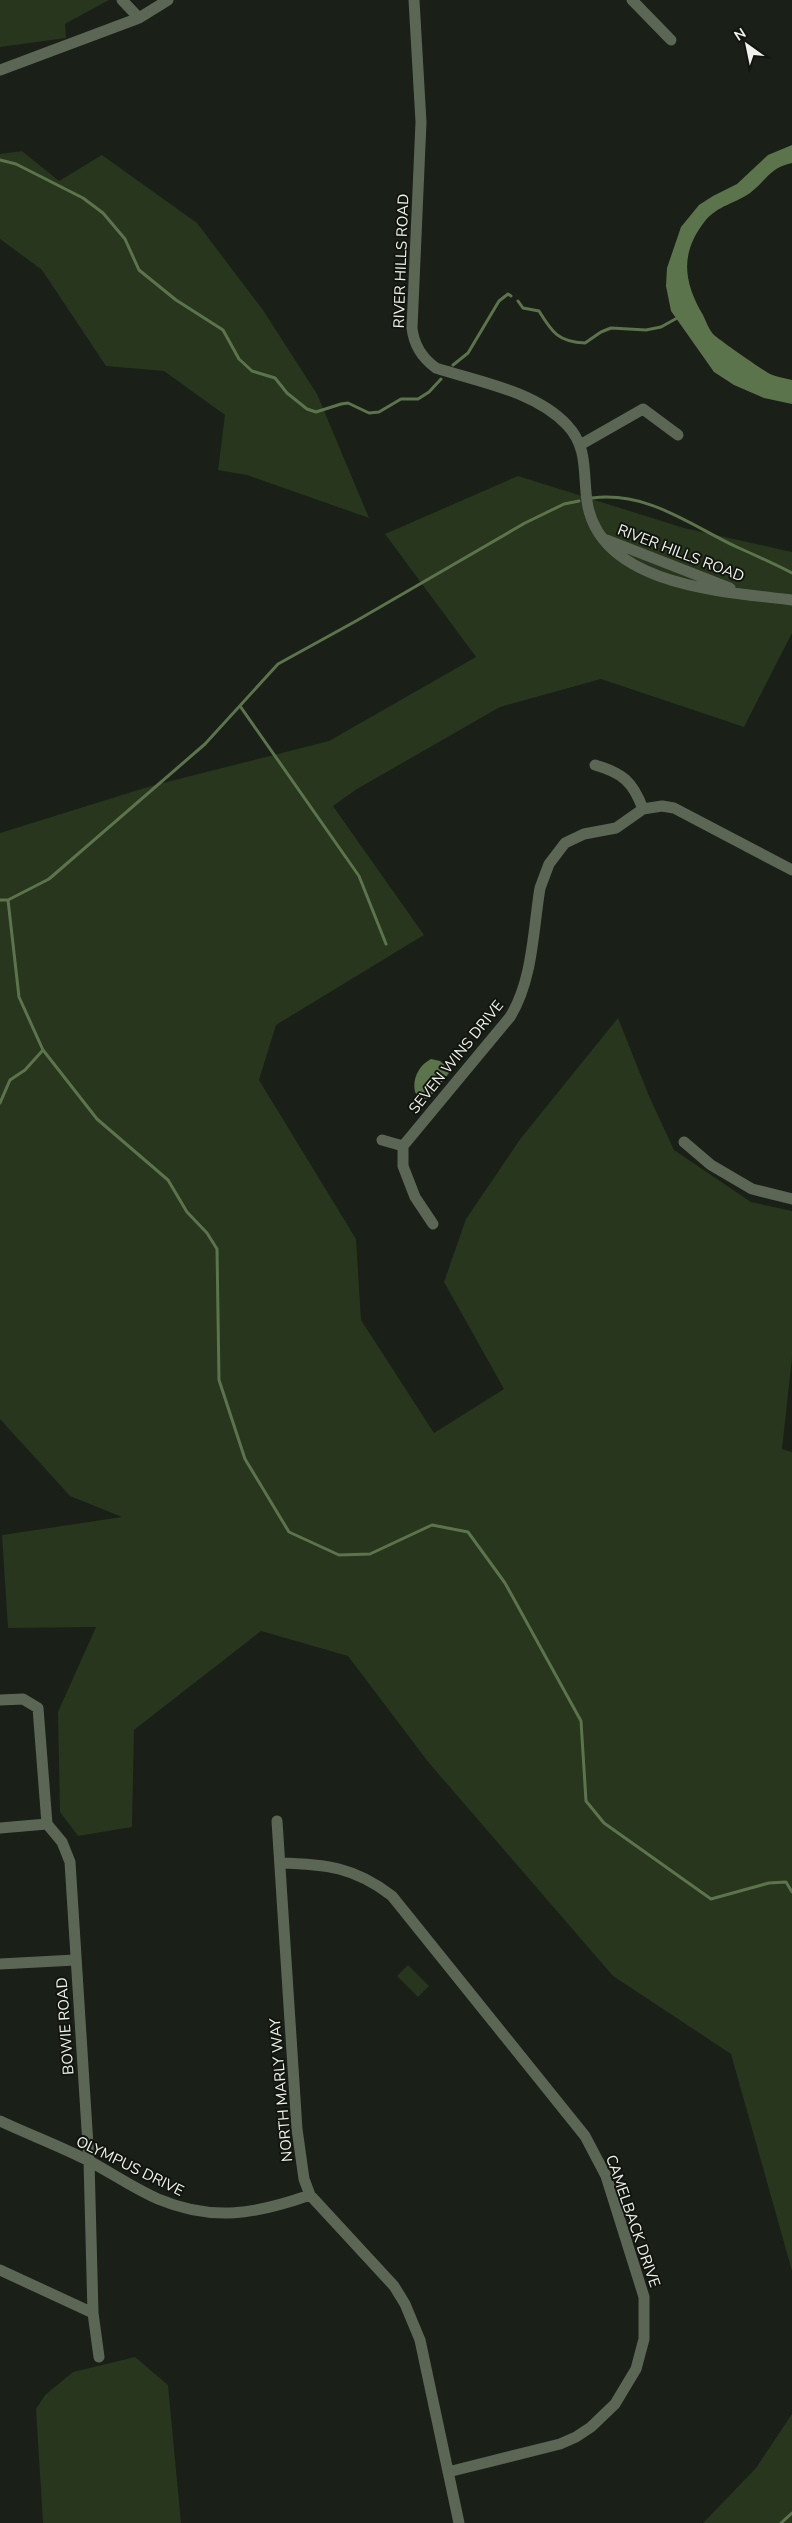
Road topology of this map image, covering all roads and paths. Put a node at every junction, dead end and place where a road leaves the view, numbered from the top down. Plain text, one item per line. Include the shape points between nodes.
1 (122, 0) edge
2 (168, 0) edge
3 (414, 0) edge
4 (632, 0) edge
5 (139, 18) junction
6 (671, 40) dead end
7 (0, 70) edge
8 (678, 436) dead end
9 (580, 445) junction
10 (792, 600) edge
11 (594, 765) dead end
12 (643, 809) junction
13 (792, 870) edge
14 (382, 1140) dead end
15 (684, 1142) dead end
16 (403, 1146) junction
17 (792, 1199) edge
18 (433, 1224) dead end
19 (0, 1700) edge
20 (277, 1821) dead end
21 (47, 1824) junction
22 (0, 1828) edge
23 (280, 1863) junction
24 (75, 1960) junction
25 (0, 1964) edge
26 (0, 2121) edge
27 (89, 2161) junction
28 (310, 2195) junction
29 (0, 2270) edge
30 (93, 2313) junction
31 (99, 2358) dead end
32 (448, 2472) junction
33 (459, 2523) edge

1 - 5 street
2 - 5 street
3 - 9 street, RIVER HILLS ROAD via 421,122 413,338 426,361 436,368 532,401 566,424
4 - 6 street
5 - 7 street
8 - 9 street via 643,409
9 - 10 street, RIVER HILLS ROAD via 584,456 588,507 603,539 748,595
11 - 12 street via 625,777 637,793
12 - 13 street via 674,808
12 - 16 street, SEVEN WINS DRIVE via 616,828 573,838 557,851 543,875 519,1002
14 - 16 street
15 - 17 street via 710,1165 752,1189
16 - 18 street via 403,1166 415,1197
19 - 21 street via 23,1699 38,1708
20 - 23 street, NORTH MARLY WAY
21 - 22 street
21 - 24 street, BOWIE ROAD via 62,1842 70,1862
23 - 28 street, NORTH MARLY WAY via 297,2128 304,2179
23 - 32 street, CAMELBACK DRIVE via 337,1867 366,1879 392,1896 585,2136 606,2176 644,2297 645,2322 640,2355 628,2385 607,2413 583,2432 560,2444
24 - 25 street
24 - 27 street, BOWIE ROAD
26 - 27 street, OLYMPUS DRIVE
27 - 28 street, OLYMPUS DRIVE via 157,2199 192,2211 230,2215 272,2208
27 - 30 street, BOWIE ROAD
28 - 32 street, NORTH MARLY WAY via 382,2271 405,2304 420,2340
29 - 30 street
30 - 31 street, BOWIE ROAD
32 - 33 street, NORTH MARLY WAY

